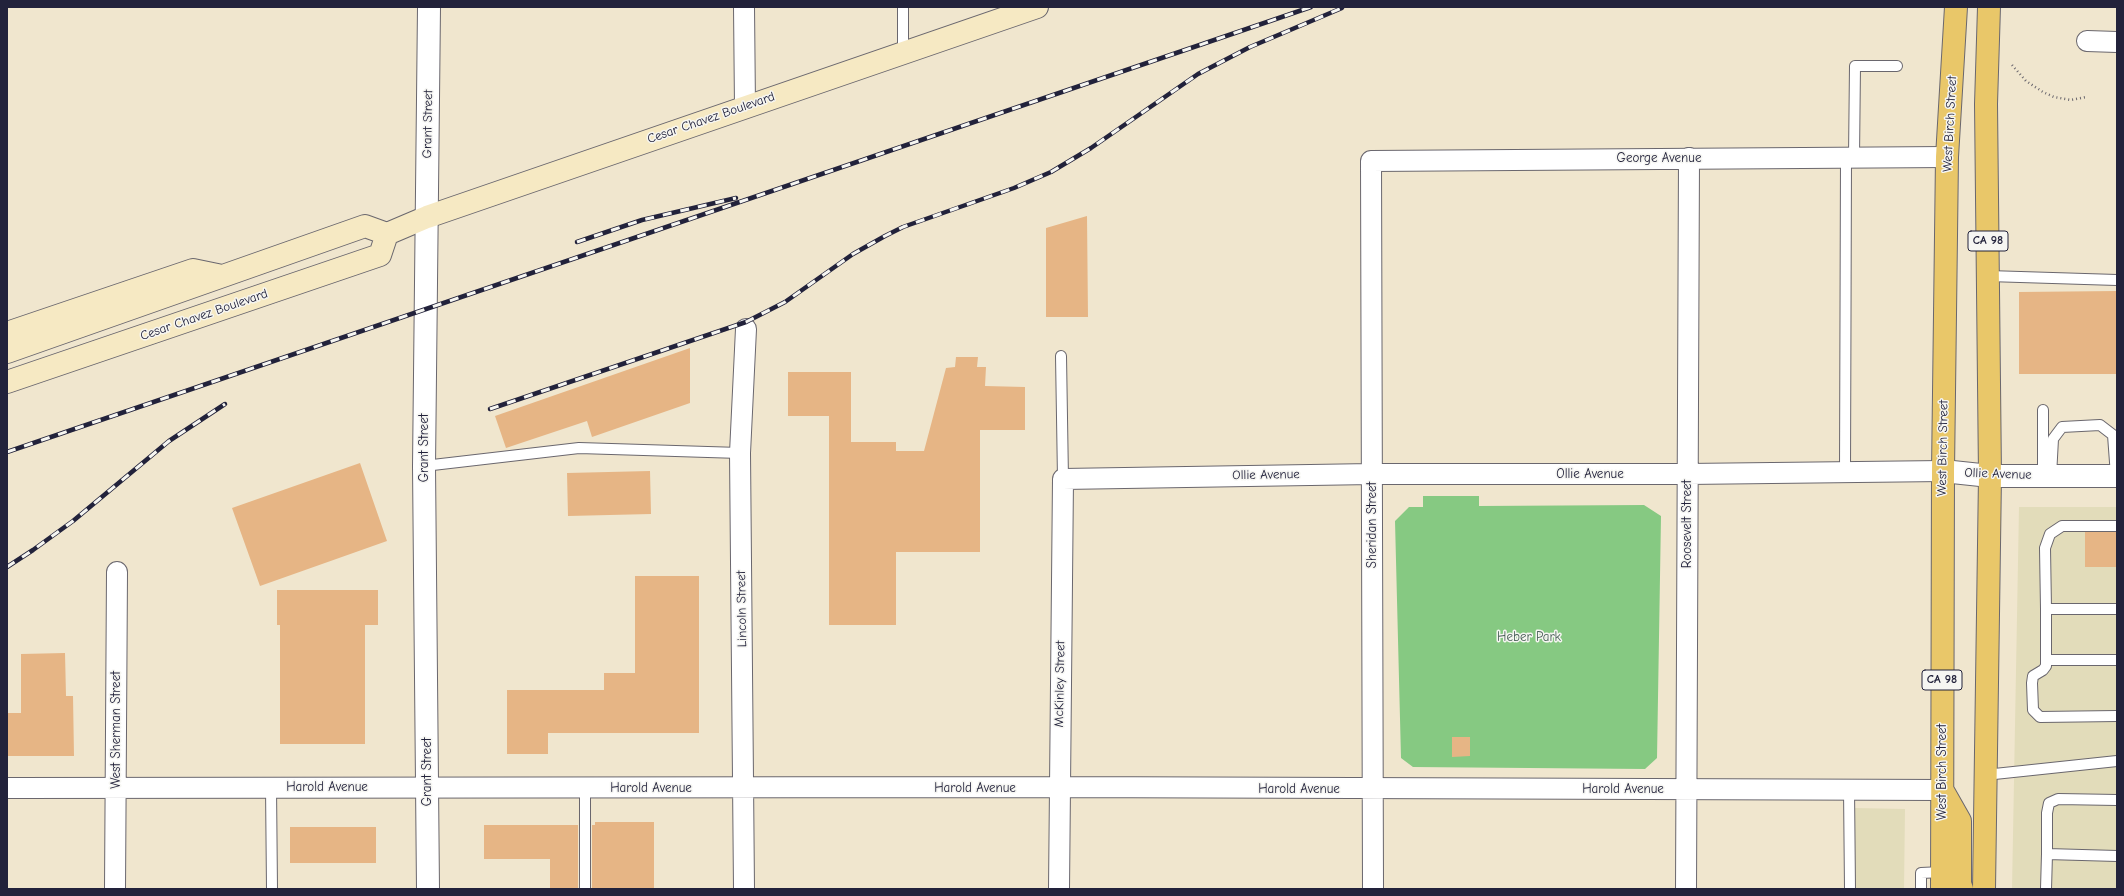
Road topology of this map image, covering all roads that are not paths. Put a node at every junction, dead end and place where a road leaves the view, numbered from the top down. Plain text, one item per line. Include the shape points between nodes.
1 (429, 7) edge
2 (744, 7) edge
3 (903, 7) edge
4 (1037, 7) edge
5 (1956, 7) edge
6 (1989, 7) edge
7 (2088, 41) dead end
8 (2117, 42) edge
9 (903, 53) junction
10 (1897, 66) dead end
11 (744, 106) junction
12 (1948, 156) junction
13 (1850, 157) junction
14 (1689, 158) junction
15 (1371, 161) joint
16 (427, 217) junction
17 (387, 234) junction
18 (224, 276) junction
19 (1988, 276) junction
20 (2117, 280) edge
21 (746, 329) dead end
22 (7, 333) edge
23 (7, 352) edge
24 (1061, 356) dead end
25 (7, 382) edge
26 (2042, 410) dead end
27 (740, 453) junction
28 (424, 466) junction
29 (1943, 471) junction
30 (1845, 472) junction
31 (1372, 474) junction
32 (1687, 474) junction
33 (1990, 476) junction
34 (2047, 476) junction
35 (2117, 476) edge
36 (1063, 479) junction
37 (2117, 526) edge
38 (117, 572) dead end
39 (2046, 609) junction
40 (2117, 609) edge
41 (2046, 660) junction
42 (2117, 660) edge
43 (2117, 716) edge
44 (2117, 761) edge
45 (1985, 775) junction
46 (271, 787) junction
47 (428, 787) junction
48 (1059, 787) junction
49 (7, 788) edge
50 (116, 788) junction
51 (585, 788) junction
52 (744, 788) junction
53 (1686, 788) junction
54 (1374, 789) junction
55 (1849, 789) junction
56 (1942, 790) junction
57 (2117, 800) edge
58 (2047, 854) junction
59 (2117, 856) edge
60 (1942, 880) edge
61 (115, 889) edge
62 (272, 889) edge
63 (428, 889) edge
64 (585, 889) edge
65 (744, 889) edge
66 (1059, 889) edge
67 (1373, 889) edge
68 (1686, 889) edge
69 (1850, 889) edge
70 (1921, 889) edge
71 (1962, 889) edge
72 (1984, 889) edge
73 (2046, 889) edge

1 - 16 street, Grant Street
2 - 11 street
3 - 9 lane
4 - 9 main road, Cesar Chavez Boulevard
5 - 12 main road, West Birch Street / CA 98
6 - 19 main road, CA 98 via 1986,104
7 - 8 street
9 - 11 main road, Cesar Chavez Boulevard
10 - 13 lane via 1855,66
11 - 16 main road, Cesar Chavez Boulevard
12 - 13 street, George Avenue
12 - 29 main road, West Birch Street / CA 98
13 - 14 street, George Avenue
13 - 30 lane
14 - 15 street, George Avenue
14 - 32 street, Roosevelt Street
15 - 31 street, Sheridan Street
16 - 17 main road, Cesar Chavez Boulevard
16 - 28 street, Grant Street
17 - 18 main road via 365,226
17 - 25 main road, Cesar Chavez Boulevard via 380,254
18 - 22 main road via 192,270
18 - 23 main road
19 - 20 lane
19 - 33 main road, CA 98
21 - 27 street, Lincoln Street
24 - 36 lane
26 - 34 lane
27 - 28 lane via 579,448
27 - 52 street, Lincoln Street
28 - 47 street, Grant Street
29 - 30 street, Ollie Avenue
29 - 33 street, Ollie Avenue
29 - 56 main road, West Birch Street / CA 98
30 - 32 street, Ollie Avenue
31 - 32 street, Ollie Avenue
31 - 36 street, Ollie Avenue
31 - 54 street, Sheridan Street
32 - 53 street, Roosevelt Street
33 - 34 street, Ollie Avenue
33 - 45 main road, CA 98
34 - 35 street, Ollie Avenue
34 - 35 lane via 2053,439 2062,427 2100,425 2112,435
36 - 48 street, McKinley Street
37 - 39 lane via 2062,526 2050,534 2045,548
38 - 50 street, West Sherman Street
39 - 40 lane
39 - 41 lane
41 - 42 lane
41 - 43 lane via 2043,670 2034,676 2035,714
44 - 45 lane
45 - 72 main road, CA 98
46 - 47 street, Harold Avenue
46 - 50 street, Harold Avenue
46 - 62 lane
47 - 51 street, Harold Avenue
47 - 63 street, Grant Street
48 - 52 street, Harold Avenue
48 - 54 street, Harold Avenue
48 - 66 street, McKinley Street
49 - 50 street, Harold Avenue
50 - 61 street, West Sherman Street
51 - 52 street, Harold Avenue
51 - 64 lane
52 - 65 street, Lincoln Street
53 - 54 street, Harold Avenue
53 - 55 street, Harold Avenue
53 - 68 street, Roosevelt Street
54 - 67 street, Sheridan Street
55 - 56 street, Harold Avenue
55 - 69 lane
56 - 60 main road, West Birch Street / CA 98
56 - 71 main road via 1960,821
57 - 58 lane via 2058,799 2050,802 2047,813
58 - 59 lane
58 - 73 lane
60 - 70 lane via 1921,873

